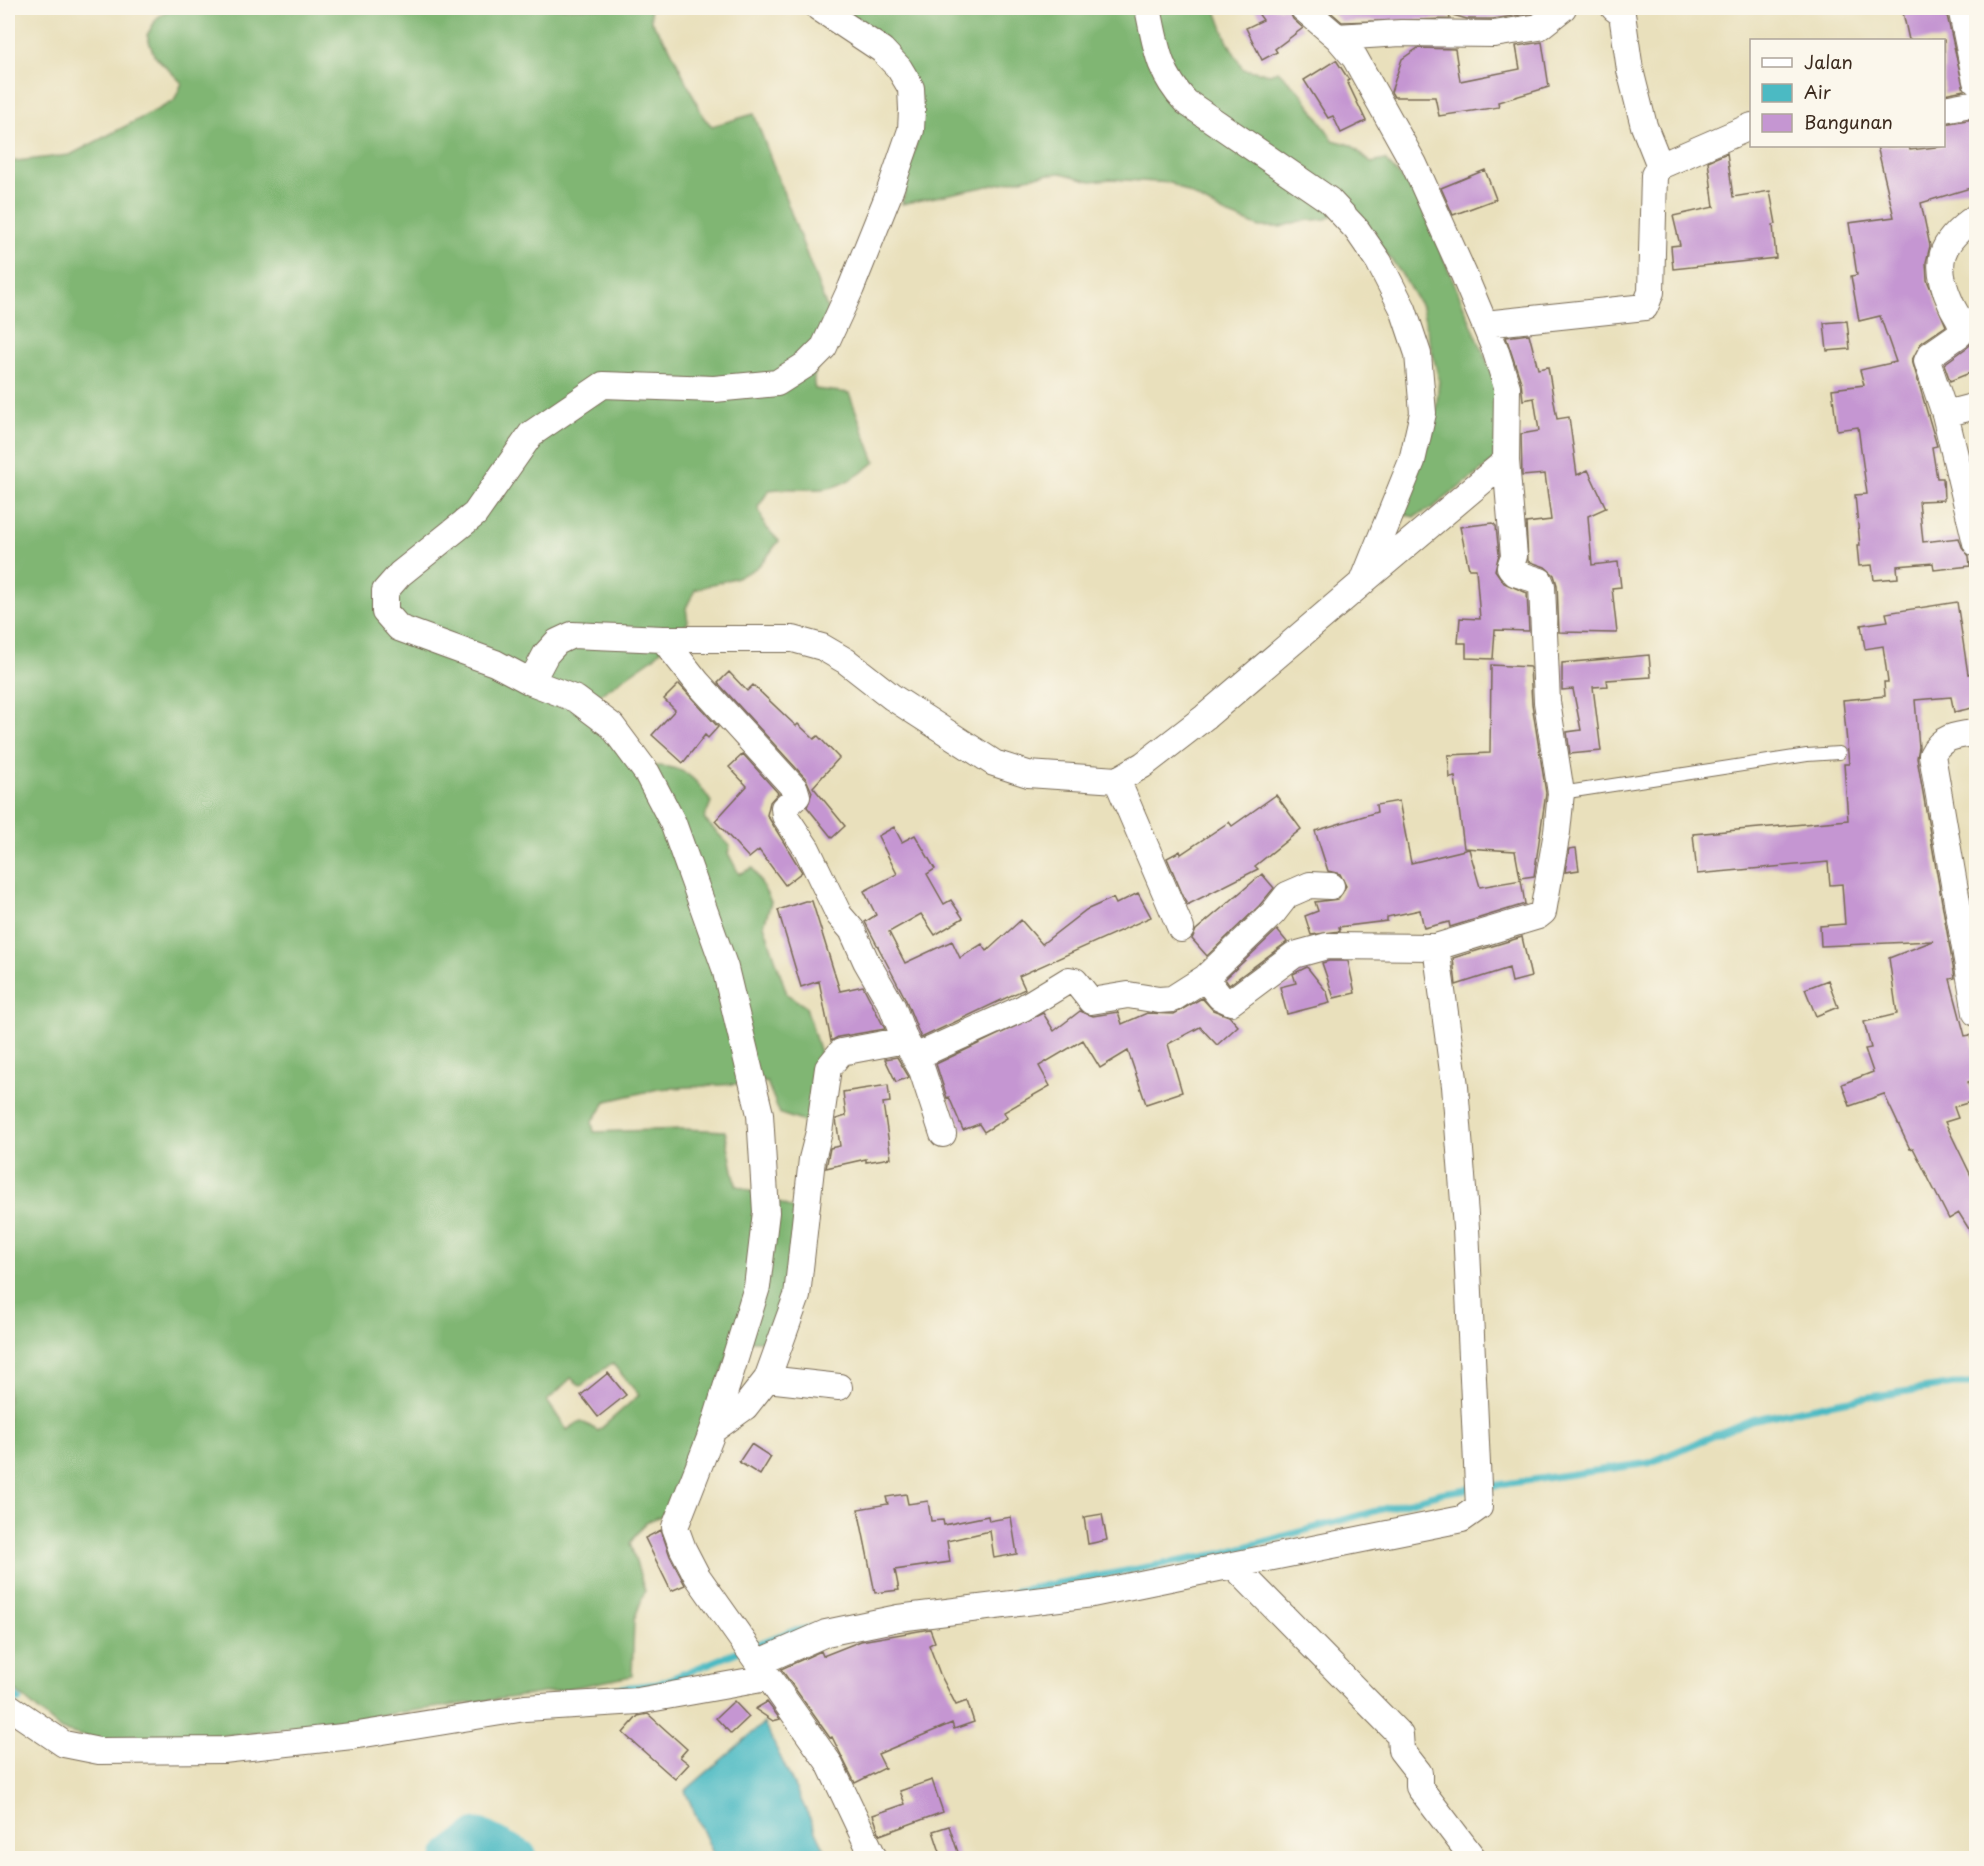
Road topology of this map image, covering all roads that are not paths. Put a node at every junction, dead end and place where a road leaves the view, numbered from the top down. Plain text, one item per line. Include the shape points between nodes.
1 (819, 8) edge
2 (1148, 8) edge
3 (1304, 8) edge
4 (1563, 8) edge
5 (1614, 8) edge
6 (1961, 8) edge
7 (1337, 37) junction
8 (1977, 81) edge
9 (1977, 103) edge
10 (1945, 109) edge
11 (1750, 127) edge
12 (1660, 166) junction
13 (1977, 217) edge
14 (1485, 324) junction
15 (1977, 406) edge
16 (1944, 414) junction
17 (1506, 461) junction
18 (1977, 543) edge
19 (1363, 582) junction
20 (663, 639) junction
21 (531, 682) junction
22 (1977, 733) edge
23 (1839, 753) dead end
24 (1117, 780) junction
25 (1561, 793) junction
26 (1331, 886) dead end
27 (1181, 929) dead end
28 (1436, 947) junction
29 (1205, 978) junction
30 (1977, 1013) edge
31 (910, 1048) junction
32 (943, 1134) dead end
33 (768, 1378) junction
34 (839, 1387) dead end
35 (713, 1430) junction
36 (1233, 1565) junction
37 (762, 1667) junction
38 (8, 1706) edge
39 (874, 1858) edge
40 (1473, 1858) edge

1 - 21 street via 882,50 899,68 911,88 912,110 911,130 888,196 824,347 807,364 777,383 714,389 603,384 531,434 475,514 400,574 385,591 385,612 399,628 495,663
2 - 19 street via 1158,58 1170,85 1186,102 1329,200 1379,262 1402,309 1418,354 1423,413 1412,461
3 - 7 street
4 - 7 street via 1539,27 1494,34
5 - 12 street via 1622,14 1644,126
6 - 8 street
7 - 14 street via 1354,58 1413,164
9 - 10 street
11 - 12 street
12 - 14 street via 1653,183 1651,292 1645,307
13 - 16 street via 1942,249 1945,286 1961,322 1957,338 1927,361
14 - 17 street via 1507,387
15 - 16 street
16 - 18 street
17 - 19 street
17 - 25 street via 1514,556 1510,567 1515,573 1540,580 1542,586 1547,702
19 - 24 street via 1205,717
20 - 21 street via 572,635 557,642 546,654
20 - 24 street via 793,639 822,647 994,763 1028,774
20 - 31 street via 795,789 797,796 784,808 785,816 807,849 839,915 852,930
21 - 35 street via 576,699 612,726 647,773 673,823 725,968 760,1114 766,1212 757,1287
22 - 30 street via 1947,738 1932,755
23 - 25 lane
24 - 27 street
25 - 28 street via 1543,912
26 - 29 street via 1310,885 1287,895 1273,914
28 - 29 street via 1327,946 1294,955 1231,1002 1220,997
28 - 36 street via 1455,1086 1466,1228 1479,1507 1462,1519
29 - 31 street via 1164,1000 1128,995 1091,1000 1075,981 1069,980 1023,1008
31 - 32 street via 922,1070
31 - 33 street via 841,1052 828,1068 812,1159 797,1296
33 - 34 street
33 - 35 street via 745,1407
35 - 37 street via 675,1527 697,1576
36 - 37 street via 1092,1594 898,1618 826,1633
36 - 40 street via 1400,1735 1401,1750 1419,1773 1419,1787
37 - 38 street via 638,1701 525,1708 352,1736 223,1750 99,1751 64,1744
37 - 39 street via 829,1762

